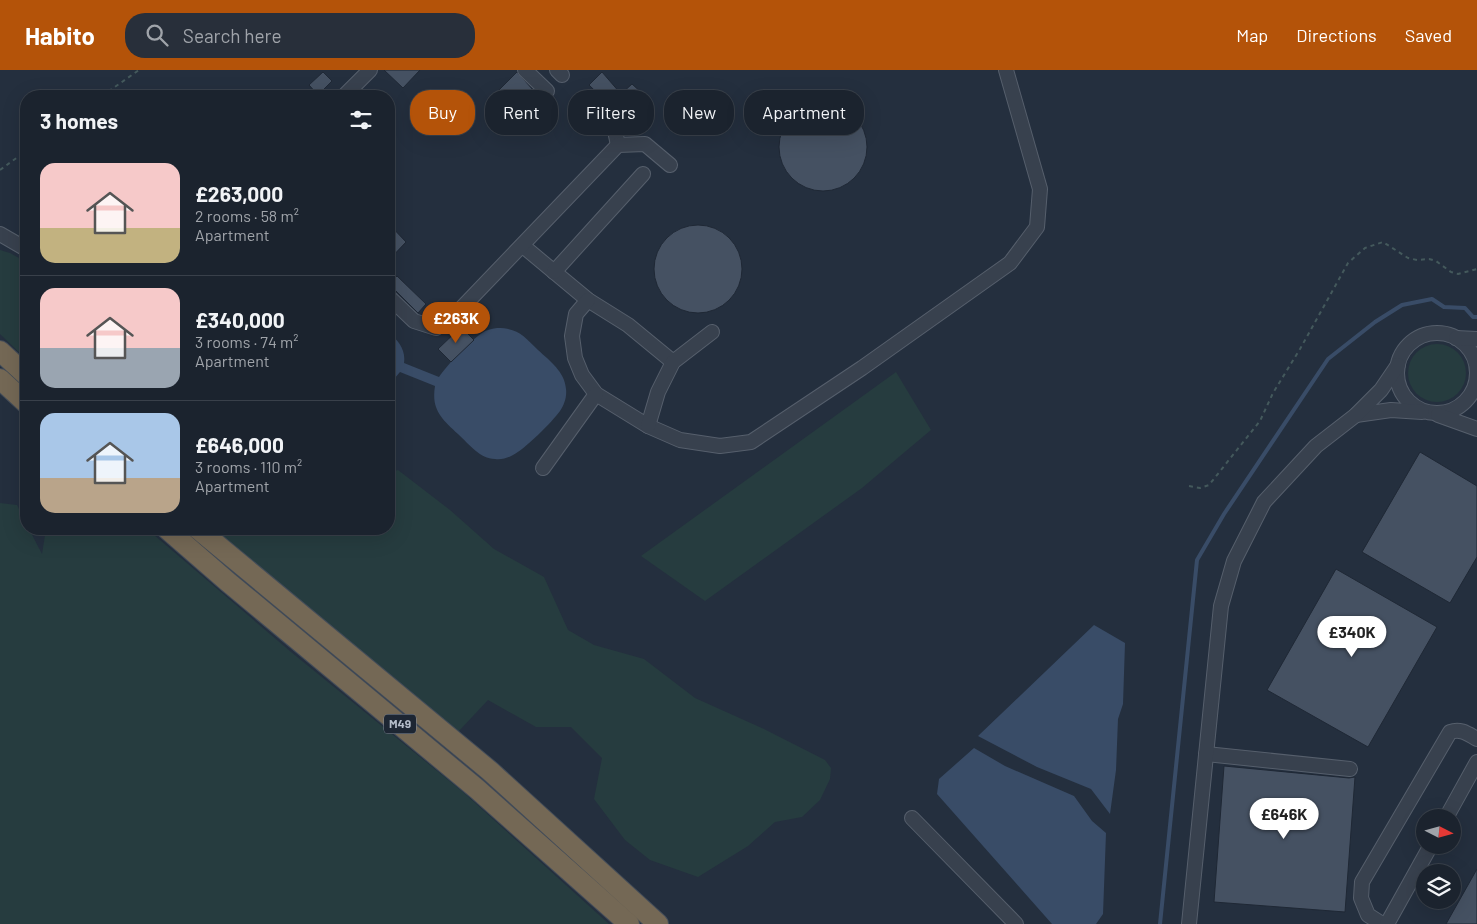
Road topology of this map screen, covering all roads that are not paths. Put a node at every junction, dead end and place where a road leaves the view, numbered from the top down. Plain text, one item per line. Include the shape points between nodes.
1 (370, 70) edge
2 (525, 70) edge
3 (1006, 70) edge
4 (350, 90) edge
5 (545, 90) edge
6 (616, 135) edge
7 (618, 145) junction
8 (670, 165) dead end
9 (643, 174) dead end
10 (0, 234) edge
11 (20, 246) edge
12 (522, 246) junction
13 (554, 272) junction
14 (588, 300) junction
15 (395, 303) edge
16 (712, 332) dead end
17 (1456, 338) junction
18 (1477, 339) edge
19 (0, 351) edge
20 (672, 362) junction
21 (1398, 365) junction
22 (20, 369) edge
23 (0, 379) edge
24 (1476, 385) edge
25 (596, 394) junction
26 (20, 397) edge
27 (1430, 413) junction
28 (1356, 415) junction
29 (648, 426) junction
30 (1477, 429) edge
31 (543, 468) dead end
32 (174, 535) edge
33 (205, 535) edge
34 (1477, 739) edge
35 (1206, 754) junction
36 (1477, 762) edge
37 (1350, 769) dead end
38 (1451, 809) edge
39 (912, 818) dead end
40 (1426, 854) edge
41 (629, 924) edge
42 (658, 924) edge
43 (1016, 924) edge
44 (1189, 924) edge
45 (1382, 924) edge
46 (1388, 924) edge

1 - 4 street
2 - 5 street
3 - 29 street via 1040,189 1037,227 1010,262 862,368 751,442 720,446 680,440
6 - 7 street
7 - 8 street via 645,144
7 - 12 street
9 - 13 street
10 - 11 street
12 - 13 street
12 - 15 street via 453,317 436,328 414,321
13 - 14 street
14 - 20 street via 628,325
14 - 25 street via 576,314 572,336 575,358 582,375
16 - 20 street
17 - 18 street
17 - 21 street via 1438,333 1426,335 1411,342
17 - 24 street via 1473,356
19 - 22 highway
20 - 29 street via 658,392
21 - 27 street via 1397,380 1406,399
21 - 28 street via 1381,390
23 - 26 highway
24 - 27 street via 1460,406 1451,411
25 - 29 street
25 - 31 street
27 - 28 street via 1391,410
27 - 30 street
28 - 35 street via 1316,446 1264,502 1234,562 1221,606
32 - 41 highway, M49 via 477,789
33 - 42 highway, M49 via 490,771
34 - 45 street via 1462,731 1450,732 1362,882 1361,898 1368,915
35 - 37 street
35 - 44 street
36 - 38 street
39 - 43 street
40 - 46 street

